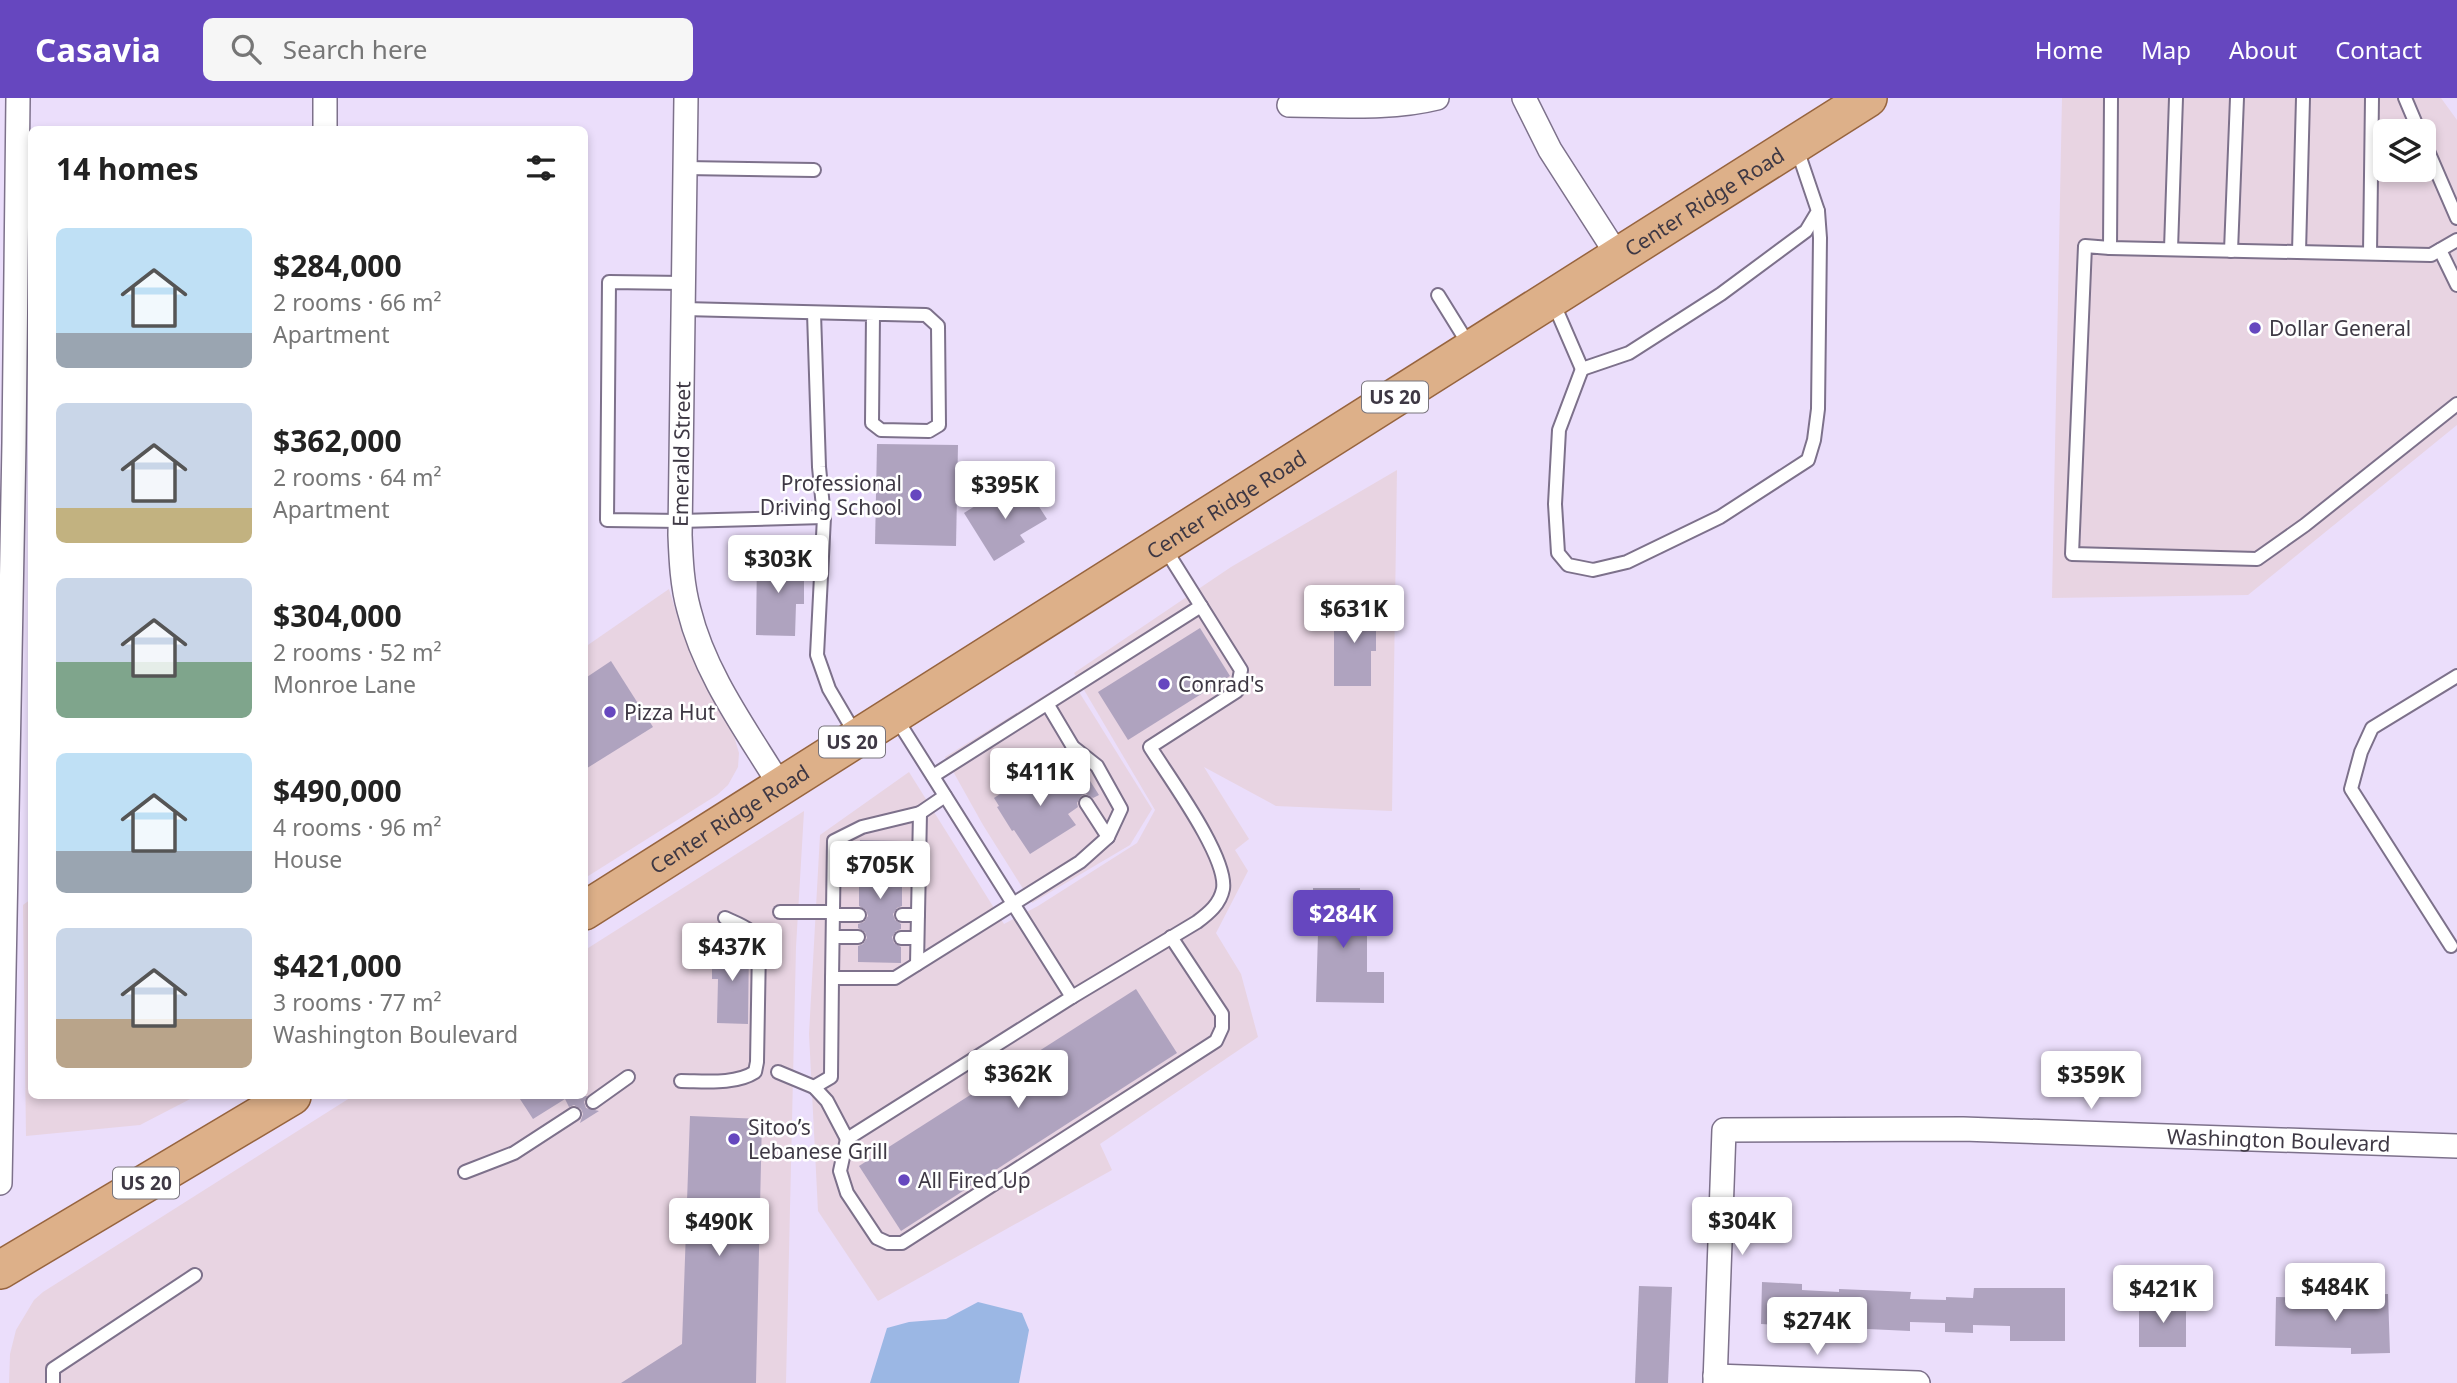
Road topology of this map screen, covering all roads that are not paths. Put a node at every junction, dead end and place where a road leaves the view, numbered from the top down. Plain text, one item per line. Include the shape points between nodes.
1 (18, 98) edge
2 (326, 98) edge
3 (686, 98) edge
4 (1437, 98) edge
5 (1524, 98) edge
6 (1868, 98) edge
7 (2110, 98) edge
8 (2176, 98) edge
9 (2237, 98) edge
10 (2303, 98) edge
11 (2372, 98) edge
12 (2405, 98) edge
13 (1290, 105) dead end
14 (2414, 119) edge
15 (325, 126) edge
16 (1795, 144) junction
17 (685, 168) junction
18 (814, 170) dead end
19 (2436, 170) edge
20 (1818, 211) junction
21 (2457, 218) edge
22 (2457, 240) edge
23 (2110, 248) junction
24 (2171, 249) junction
25 (2440, 250) junction
26 (2231, 251) junction
27 (2299, 252) junction
28 (2370, 254) junction
29 (1618, 256) junction
30 (683, 283) junction
31 (2457, 285) edge
32 (1438, 295) dead end
33 (1551, 298) junction
34 (684, 309) junction
35 (814, 313) junction
36 (873, 314) junction
37 (1471, 349) junction
38 (1582, 369) junction
39 (2457, 404) edge
40 (7, 443) edge
41 (824, 517) junction
42 (680, 521) junction
43 (1163, 545) junction
44 (1201, 606) junction
45 (2457, 676) edge
46 (1048, 705) junction
47 (894, 715) junction
48 (858, 738) junction
49 (1073, 747) junction
50 (933, 776) junction
51 (1072, 781) dead end
52 (781, 787) junction
53 (945, 796) junction
54 (1086, 803) dead end
55 (920, 813) junction
56 (1108, 837) junction
57 (834, 863) junction
58 (859, 863) dead end
59 (903, 863) dead end
60 (918, 863) junction
61 (1013, 903) junction
62 (588, 908) edge
63 (779, 912) dead end
64 (833, 914) junction
65 (859, 915) dead end
66 (902, 915) dead end
67 (918, 915) junction
68 (725, 918) dead end
69 (833, 937) junction
70 (858, 937) dead end
71 (1171, 937) junction
72 (901, 938) dead end
73 (917, 938) junction
74 (2451, 946) dead end
75 (916, 964) junction
76 (832, 978) junction
77 (1072, 997) junction
78 (778, 1072) dead end
79 (628, 1077) dead end
80 (681, 1081) dead end
81 (814, 1087) junction
82 (287, 1099) edge
83 (593, 1102) dead end
84 (574, 1114) dead end
85 (847, 1139) junction
86 (2457, 1146) edge
87 (465, 1172) dead end
88 (0, 1183) edge
89 (0, 1269) edge
90 (195, 1275) dead end
91 (1715, 1379) edge
92 (53, 1383) edge
93 (1918, 1383) edge

1 - 40 street
2 - 15 street
3 - 17 street, Emerald Street
4 - 13 street via 1382,106
5 - 29 street via 1550,150
6 - 16 main road, Center Ridge Road / US 20
7 - 23 lane
8 - 24 lane
9 - 26 lane
10 - 27 lane
11 - 28 lane
12 - 14 lane
16 - 20 lane
16 - 29 main road, Center Ridge Road / US 20
17 - 18 lane
17 - 30 street, Emerald Street
19 - 21 lane
20 - 38 lane via 1806,231 1721,294 1629,353
20 - 38 lane via 1818,409 1808,460 1720,517 1627,562 1593,570 1568,565 1558,552 1559,430
22 - 25 lane
23 - 24 lane
23 - 39 lane via 2085,247 2072,554 2257,559
24 - 26 lane
25 - 28 lane via 2431,255
25 - 31 lane
26 - 27 lane
27 - 28 lane
29 - 33 main road, Center Ridge Road / US 20
30 - 34 street, Emerald Street
30 - 42 lane via 609,282 607,520
32 - 37 lane
33 - 37 main road, Center Ridge Road / US 20
33 - 38 lane
34 - 35 lane
34 - 42 street, Emerald Street
35 - 36 lane
35 - 41 lane
36 - 36 lane via 926,315 938,326 939,425 929,431 881,430 872,423
37 - 43 main road, Center Ridge Road / US 20
40 - 88 street
41 - 42 lane
41 - 48 lane via 817,655
42 - 52 street, Emerald Street via 684,586 696,635 717,682
43 - 44 lane
43 - 47 main road, Center Ridge Road / US 20
44 - 46 lane
44 - 71 lane via 1241,670 1237,691 1150,747 1217,855 1223,887 1210,911
45 - 74 lane via 2372,728 2351,789
46 - 49 lane
46 - 50 lane
47 - 48 main road, Center Ridge Road / US 20
47 - 50 lane
48 - 52 main road, Center Ridge Road / US 20
49 - 51 lane
49 - 56 lane via 1097,766 1121,808
50 - 53 lane
52 - 62 main road, Center Ridge Road / US 20
53 - 55 lane
53 - 61 lane
54 - 56 lane
55 - 57 lane via 862,827 834,841
55 - 60 lane
56 - 61 lane via 1080,862
57 - 58 lane
57 - 64 lane
59 - 60 lane
60 - 67 lane
61 - 75 lane
61 - 77 lane
63 - 64 lane
64 - 65 lane
64 - 69 lane
66 - 67 lane
67 - 73 lane
68 - 80 lane via 751,931 759,947 755,1072 746,1078
69 - 70 lane
69 - 76 lane
71 - 77 lane
71 - 85 lane via 1222,1014 1216,1041 902,1243 877,1238 847,1193 840,1171
72 - 73 lane
73 - 75 lane
75 - 76 lane via 895,978
76 - 81 lane via 831,1077
77 - 85 lane
78 - 81 lane
79 - 83 lane
81 - 85 lane
82 - 89 main road, US 20
84 - 87 lane via 514,1153
86 - 91 street, Washington Boulevard via 1963,1129 1724,1130
90 - 92 lane via 53,1369
91 - 93 street

